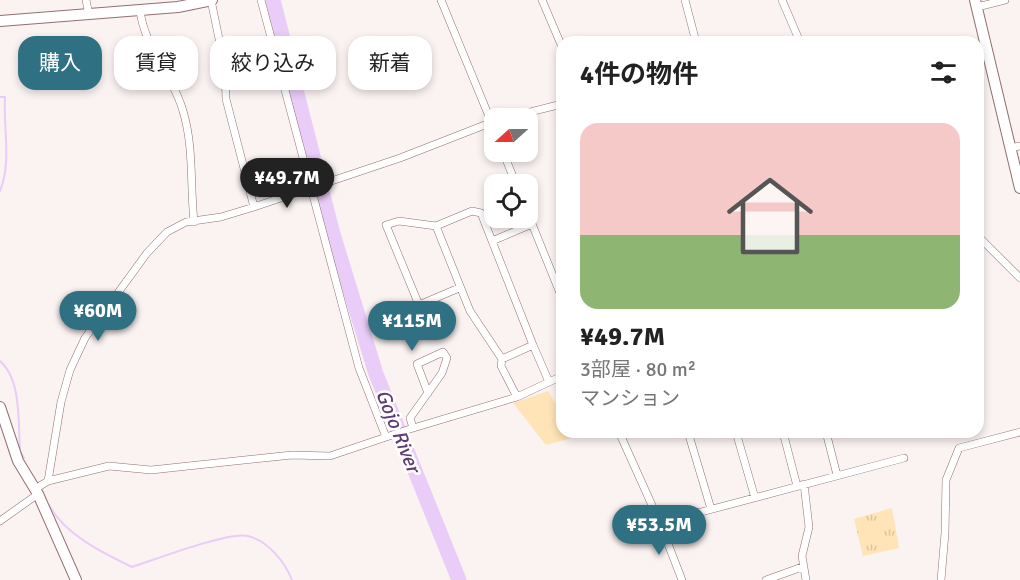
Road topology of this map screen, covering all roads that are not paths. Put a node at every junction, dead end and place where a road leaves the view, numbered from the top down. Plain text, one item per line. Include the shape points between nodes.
1 (86, 0) edge
2 (212, 0) edge
3 (261, 0) edge
4 (441, 0) edge
5 (542, 0) edge
6 (685, 0) edge
7 (782, 0) edge
8 (1005, 0) edge
9 (976, 3) edge
10 (140, 10) junction
11 (89, 15) junction
12 (0, 21) edge
13 (557, 36) edge
14 (694, 36) edge
15 (797, 36) edge
16 (556, 106) edge
17 (487, 108) edge
18 (538, 110) edge
19 (484, 125) edge
20 (1015, 147) edge
21 (311, 187) junction
22 (1020, 188) edge
23 (254, 207) junction
24 (194, 222) junction
25 (436, 226) junction
26 (523, 228) edge
27 (534, 228) edge
28 (492, 241) junction
29 (984, 242) edge
30 (1020, 278) edge
31 (556, 282) edge
32 (459, 288) junction
33 (533, 345) junction
34 (502, 358) junction
35 (556, 379) edge
36 (549, 382) junction
37 (428, 393) junction
38 (517, 397) junction
39 (0, 407) edge
40 (412, 428) junction
41 (1020, 432) edge
42 (389, 436) junction
43 (622, 438) edge
44 (690, 438) edge
45 (738, 438) edge
46 (785, 438) edge
47 (828, 438) edge
48 (904, 458) dead end
49 (837, 475) junction
50 (48, 481) junction
51 (800, 485) junction
52 (36, 492) junction
53 (755, 498) junction
54 (711, 509) junction
55 (0, 521) edge
56 (660, 523) junction
57 (802, 567) junction
58 (76, 580) edge
59 (682, 580) edge
60 (766, 580) edge
61 (806, 580) edge
62 (940, 580) edge

1 - 11 street
2 - 10 main road
2 - 23 street via 225,68 226,99
3 - 21 street
4 - 17 street
5 - 13 street
6 - 14 street
7 - 15 street
8 - 9 street
9 - 20 main road
10 - 11 main road
10 - 24 street via 142,27 184,113 192,167
11 - 12 main road
16 - 18 street
19 - 21 street
20 - 22 main road
21 - 23 street
21 - 42 street via 359,368
23 - 24 street
24 - 50 street via 179,225 158,241 85,338 61,402
25 - 28 street via 472,211 481,213
25 - 32 street
25 - 32 street via 399,221 386,225 419,305
26 - 28 street
27 - 31 street
28 - 33 street
29 - 30 street
32 - 34 street
33 - 34 street
33 - 36 street
34 - 38 street via 501,366
35 - 36 street
36 - 38 street
37 - 37 street via 442,374 447,357 443,352 417,364
37 - 40 street via 410,418
38 - 40 street
39 - 52 main road via 18,461
40 - 42 street
41 - 62 street via 959,448 946,480
42 - 50 street via 330,456 292,455 151,470 109,466
43 - 56 street
44 - 54 street
45 - 53 street
46 - 51 street
47 - 49 street
48 - 49 street
49 - 51 street
50 - 52 street
51 - 53 street
51 - 57 street via 809,527
52 - 55 street
52 - 58 main road
53 - 54 street
54 - 56 street
56 - 59 street
57 - 60 street
57 - 61 street

